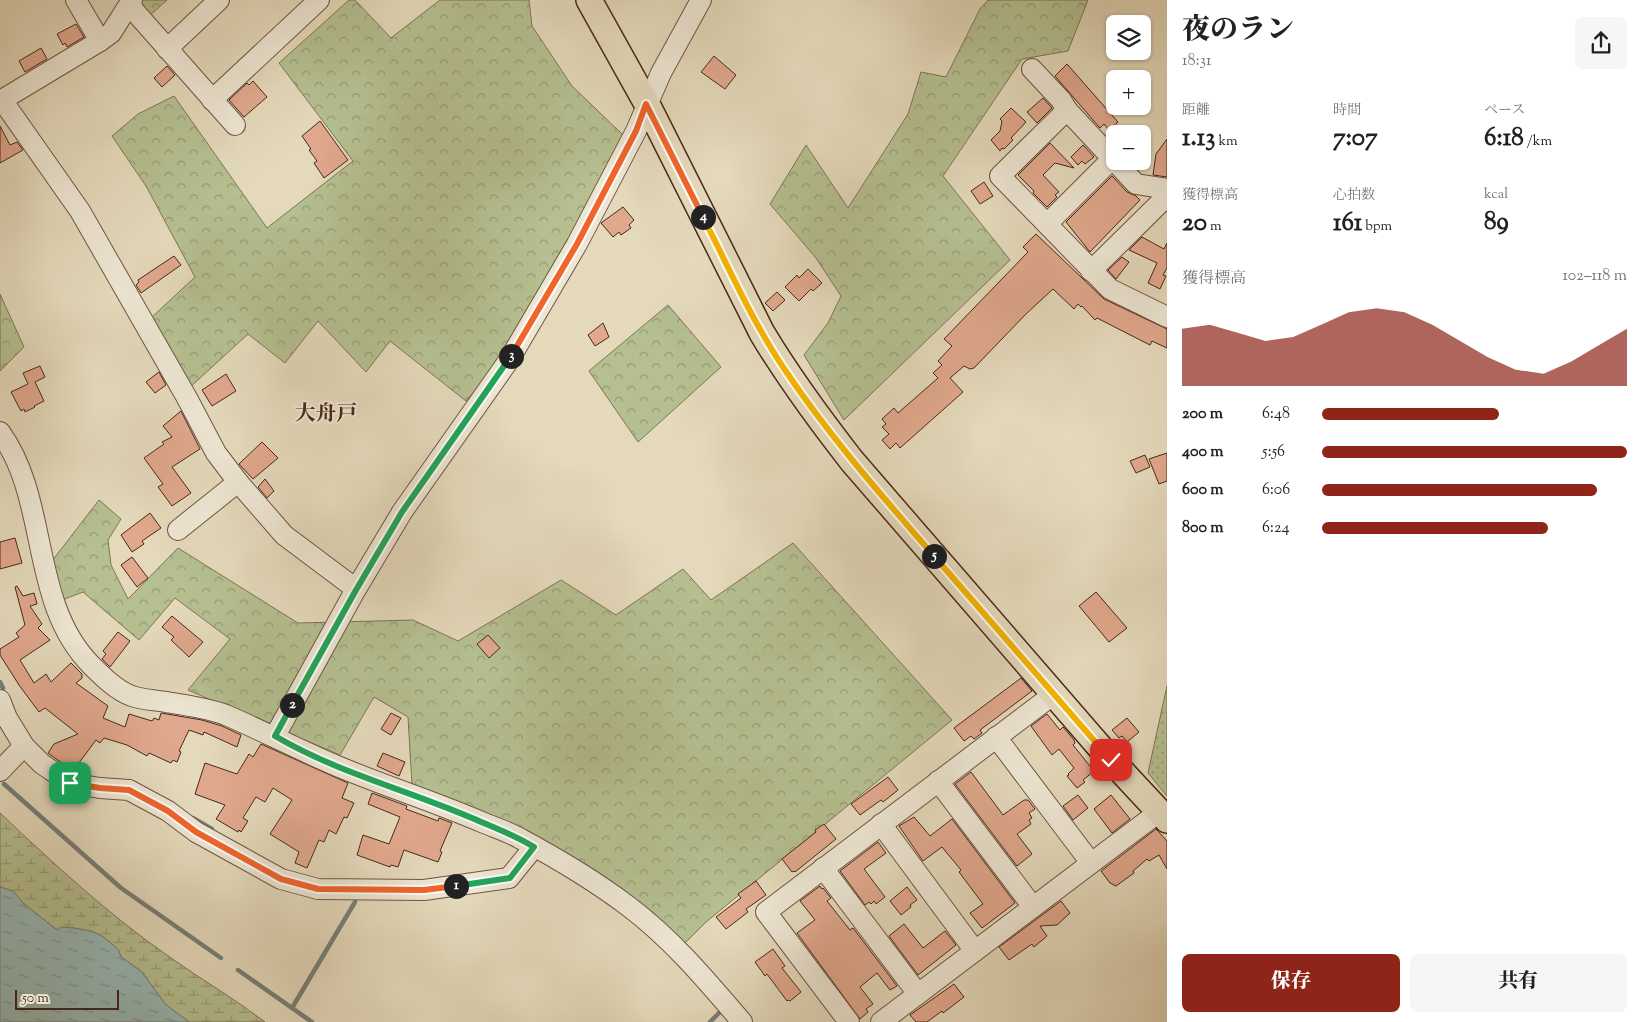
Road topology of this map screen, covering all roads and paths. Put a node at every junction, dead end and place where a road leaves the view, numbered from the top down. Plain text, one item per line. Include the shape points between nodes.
1 (76, 0) edge
2 (219, 0) edge
3 (319, 0) edge
4 (589, 0) edge
5 (701, 0) edge
6 (131, 3) edge
7 (100, 41) junction
8 (167, 49) junction
9 (1032, 69) dead end
10 (212, 100) junction
11 (1, 101) edge
12 (646, 104) junction
13 (1067, 110) junction
14 (235, 126) dead end
15 (1106, 152) edge
16 (1106, 165) edge
17 (1123, 170) edge
18 (1167, 189) edge
19 (1167, 196) edge
20 (1047, 224) junction
21 (1091, 270) junction
22 (1167, 317) edge
23 (0, 432) edge
24 (238, 482) junction
25 (178, 530) dead end
26 (356, 590) junction
27 (1054, 694) junction
28 (0, 700) edge
29 (275, 736) junction
30 (996, 737) junction
31 (24, 746) junction
32 (0, 770) edge
33 (938, 781) junction
34 (1163, 816) edge
35 (881, 824) junction
36 (534, 847) junction
37 (1091, 863) junction
38 (823, 868) junction
39 (1033, 907) junction
40 (975, 951) junction
41 (918, 994) junction
42 (742, 1022) edge
43 (849, 1022) edge
44 (881, 1022) edge

1 - 7 street
2 - 8 street
3 - 10 street
4 - 12 main road
5 - 12 street
6 - 7 street via 111,33
6 - 8 street
7 - 11 street
8 - 10 street
9 - 13 street
10 - 14 street
11 - 24 street via 80,211 188,398 216,453
12 - 26 street via 636,131 577,244 509,360 402,512
12 - 27 main road via 784,369 852,461
13 - 15 street
13 - 20 street via 1000,176
16 - 20 street
17 - 18 street via 1136,184
19 - 21 street
20 - 21 street
21 - 22 street via 1110,289
23 - 29 street via 24,476 45,571 58,613 74,643 91,665 132,696 222,714
24 - 25 street
24 - 26 street via 284,535
26 - 29 street
27 - 30 street
27 - 34 main road
28 - 31 street
29 - 36 street via 338,767 455,810
30 - 33 street
30 - 37 street
31 - 32 street
31 - 36 street via 42,764 70,783 129,790 281,879 318,889 424,890 510,878
33 - 35 street
33 - 39 street
34 - 37 street
35 - 38 street
35 - 40 street
36 - 42 street via 629,907 688,959
37 - 39 street
38 - 41 street
38 - 43 street via 766,912
39 - 40 street
40 - 41 street
41 - 44 street

